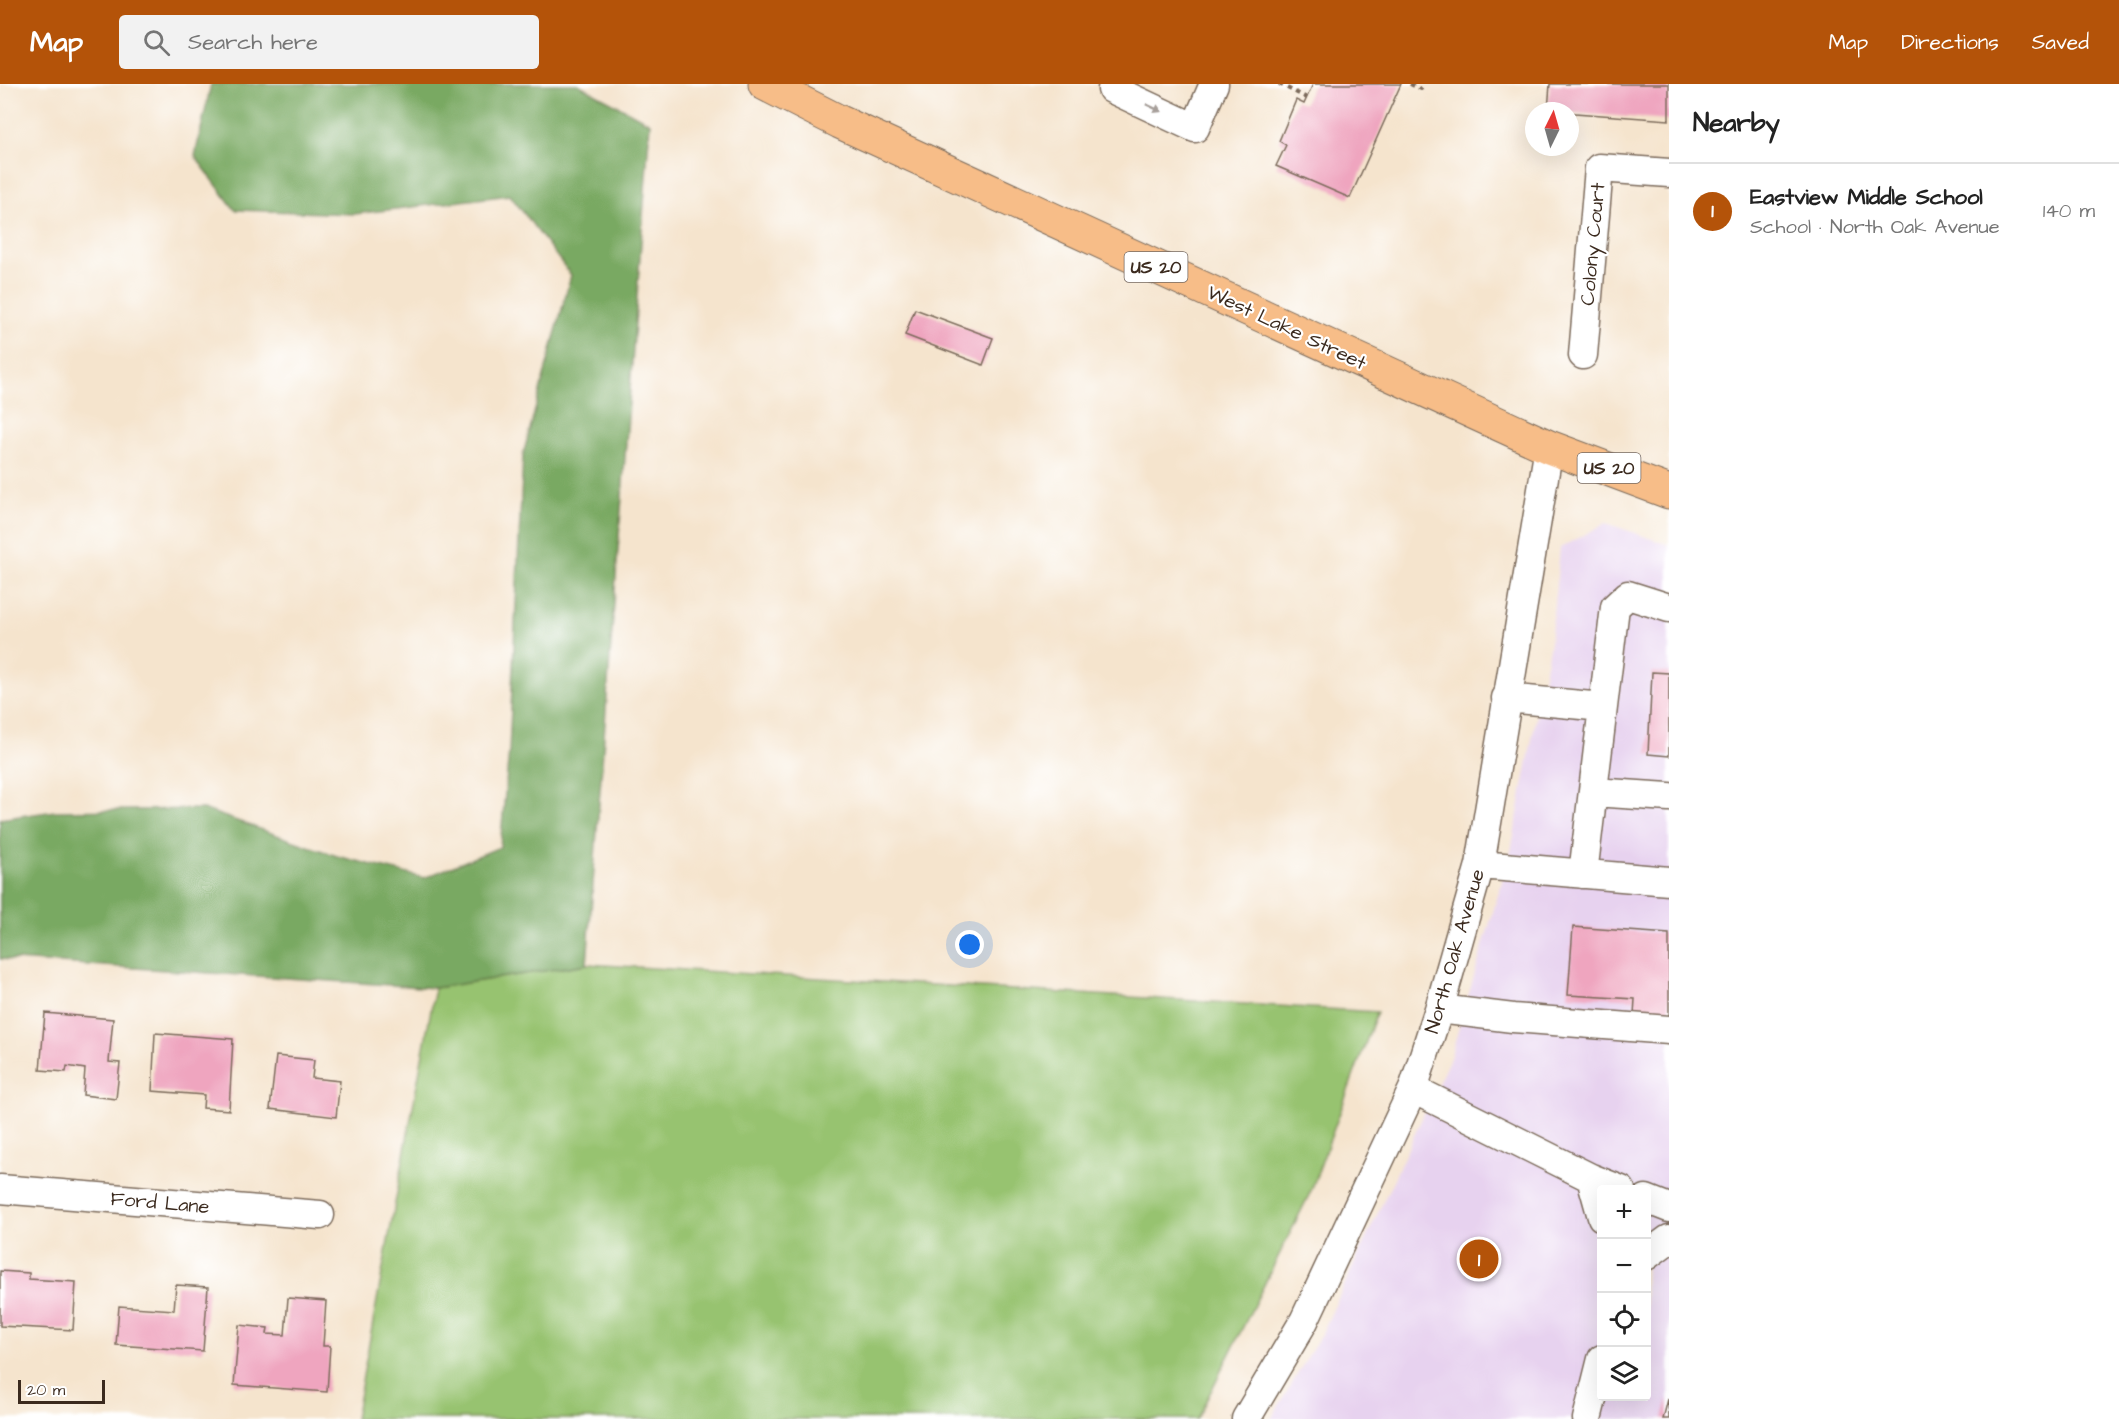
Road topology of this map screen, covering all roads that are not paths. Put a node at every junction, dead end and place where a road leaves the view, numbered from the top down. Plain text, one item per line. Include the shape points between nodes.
1 (765, 84) edge
2 (1114, 84) edge
3 (1214, 84) edge
4 (1669, 173) edge
5 (1583, 355) dead end
6 (1549, 447) junction
7 (1669, 492) edge
8 (1669, 608) edge
9 (1506, 698) junction
10 (1603, 707) junction
11 (1593, 792) junction
12 (1669, 797) edge
13 (1480, 865) junction
14 (1583, 874) junction
15 (1669, 881) edge
16 (1439, 1008) junction
17 (1669, 1030) edge
18 (1413, 1089) junction
19 (1591, 1178) junction
20 (1608, 1185) edge
21 (0, 1189) edge
22 (1597, 1199) edge
23 (1651, 1201) edge
24 (1669, 1208) edge
25 (320, 1215) dead end
26 (1669, 1239) edge
27 (1651, 1253) edge
28 (1597, 1379) edge
29 (1246, 1419) edge
30 (1587, 1419) edge

1 - 6 highway, West Lake Street / US 20
2 -> 3 street via 1112,89 1195,128
4 - 5 street, Colony Court via 1599,168
6 - 7 highway, US 20
6 - 9 street, North Oak Avenue
8 - 10 street via 1628,595 1615,607
9 - 10 street
9 - 13 street, North Oak Avenue
10 - 11 street
11 - 12 street
11 - 14 street
13 - 14 street
13 - 16 street, North Oak Avenue
14 - 15 street
16 - 17 street
16 - 18 street, North Oak Avenue
18 - 19 street
18 - 29 street, North Oak Avenue via 1304,1321
19 - 20 street
19 - 22 street
21 - 25 street, Ford Lane
23 - 24 street
26 - 27 street
28 - 30 street

